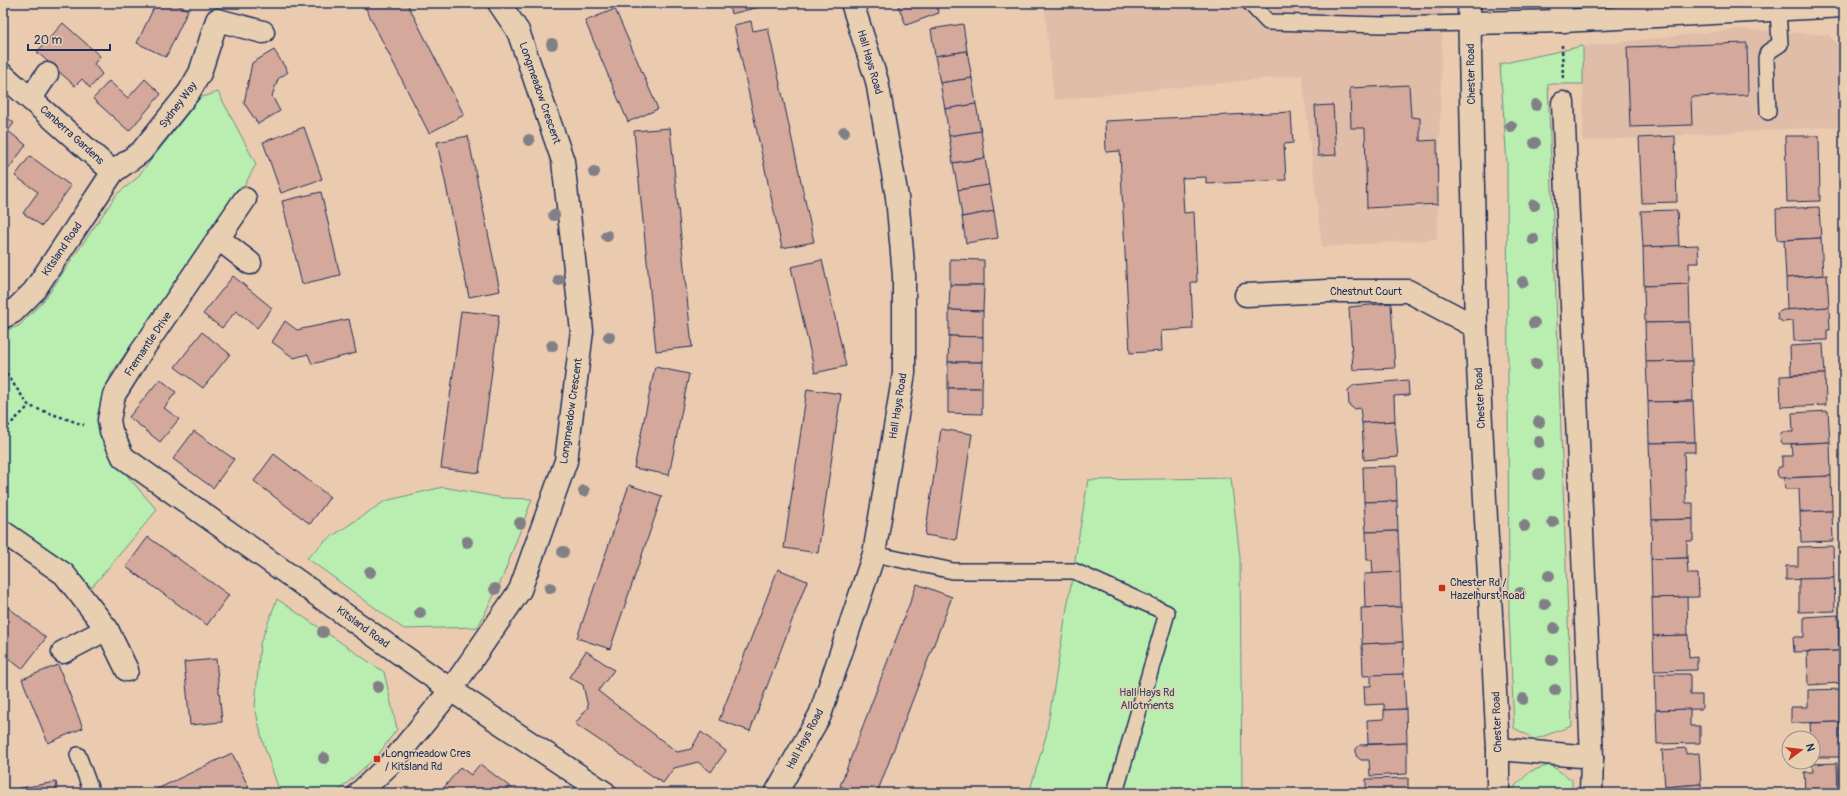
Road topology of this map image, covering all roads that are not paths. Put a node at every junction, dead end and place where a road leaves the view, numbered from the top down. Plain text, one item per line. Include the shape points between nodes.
1 (499, 3) edge
2 (852, 3) edge
3 (1250, 3) edge
4 (1844, 6) edge
5 (1778, 10) junction
6 (219, 11) edge
7 (1470, 13) edge
8 (1561, 22) edge
9 (263, 32) dead end
10 (3, 74) edge
11 (47, 74) dead end
12 (31, 98) junction
13 (1563, 103) road end
14 (1768, 112) dead end
15 (113, 172) junction
16 (245, 199) dead end
17 (219, 239) junction
18 (250, 263) dead end
19 (1246, 295) dead end
20 (3, 317) edge
21 (1476, 327) junction
22 (123, 457) joint
23 (3, 532) edge
24 (874, 554) junction
25 (107, 629) junction
26 (63, 652) dead end
27 (127, 670) dead end
28 (451, 690) junction
29 (1498, 749) junction
30 (78, 755) dead end
31 (1592, 757) junction
32 (92, 793) edge
33 (359, 793) edge
34 (605, 793) edge
35 (776, 793) edge
36 (1115, 793) edge
37 (1498, 793) edge
38 (1592, 793) edge

1 - 28 street, Longmeadow Crescent via 518,32 564,160 582,331 566,461 520,590
2 - 24 street, Hall Hays Road via 877,81 897,197 904,275 904,373
3 - 7 lane via 1268,22 1384,25
4 - 5 street
5 - 8 street
5 - 14 lane via 1780,44 1768,52 1766,58
6 - 9 street, Sydney Way
6 - 15 street, Sydney Way via 200,74 190,92 141,152
7 - 8 street
7 - 21 street, Chester Road
10 - 12 street, Canberra Gardens
11 - 12 street, Canberra Gardens
12 - 15 street, Canberra Gardens
13 - 31 street
15 - 20 street, Kitsland Road via 34,291 13,312
16 - 17 street, Fremantle Drive
17 - 18 street
17 - 22 street, Fremantle Drive via 114,395 109,420 111,431
19 - 21 street, Chestnut Court via 1408,291
21 - 29 street, Chester Road
22 - 28 street, Kitsland Road
23 - 25 street via 64,574
24 - 35 street, Hall Hays Road via 820,715
24 - 36 lane via 952,571 1074,571 1167,613
25 - 26 street
25 - 27 street
28 - 33 street, Longmeadow Crescent via 393,761
28 - 34 street, Kitsland Road
29 - 31 street
29 - 37 street, Chester Road
30 - 32 lane
31 - 38 street

